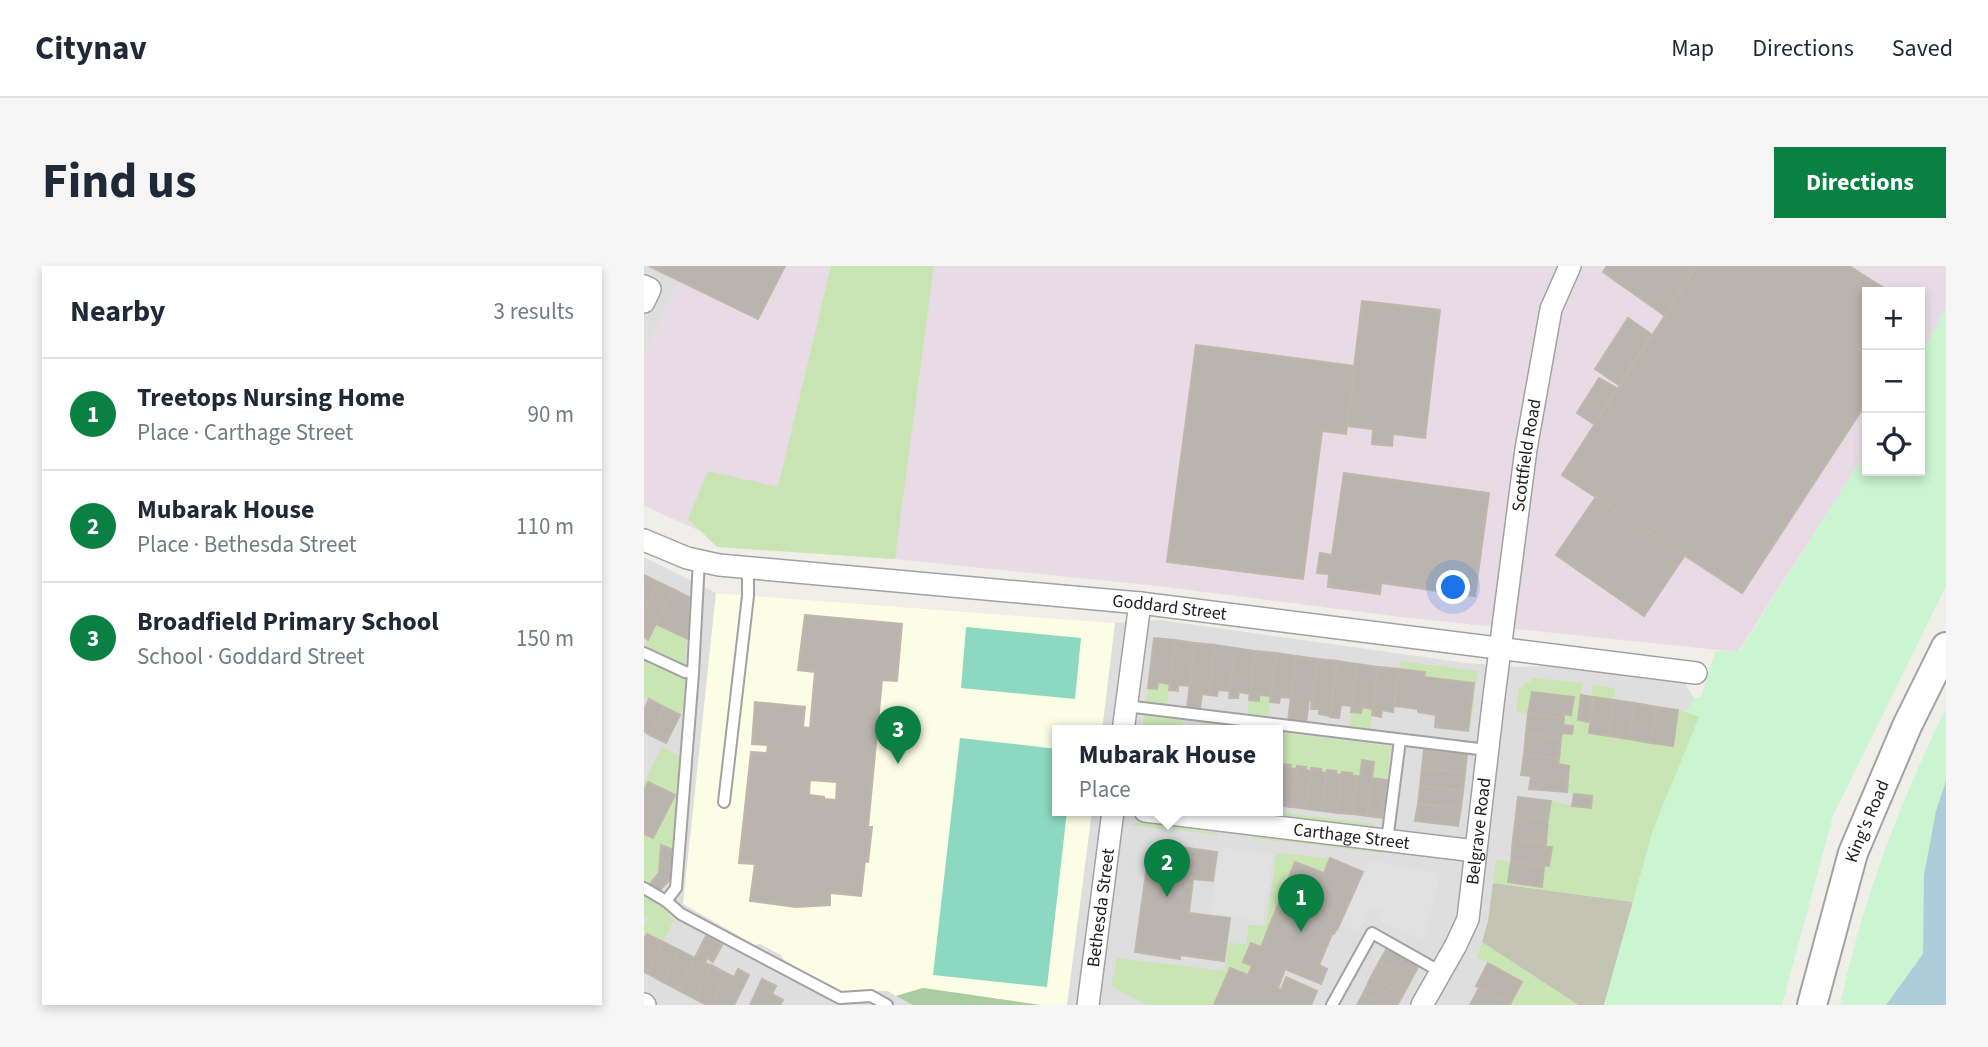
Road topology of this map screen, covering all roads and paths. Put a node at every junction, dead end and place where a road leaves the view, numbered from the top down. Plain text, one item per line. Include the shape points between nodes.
1 (1570, 266) edge
2 (644, 540) edge
3 (699, 560) junction
4 (748, 568) junction
5 (1140, 603) junction
6 (1946, 647) edge
7 (1500, 648) junction
8 (644, 653) edge
9 (693, 673) junction
10 (1696, 673) dead end
11 (1126, 706) junction
12 (1124, 725) edge
13 (1279, 725) edge
14 (1283, 725) edge
15 (1400, 740) junction
16 (1487, 750) junction
17 (724, 802) dead end
18 (1113, 816) edge
19 (1184, 816) edge
20 (1387, 841) junction
21 (1475, 851) junction
22 (644, 888) edge
23 (666, 901) junction
24 (1441, 972) junction
25 (887, 1005) edge
26 (1088, 1005) edge
27 (1332, 1005) edge
28 (1422, 1005) edge
29 (1812, 1005) edge

1 - 7 street, Scottfield Road via 1551,309 1526,449
2 - 3 street, Goddard Street
3 - 4 street, Goddard Street
3 - 9 lane
4 - 5 street, Goddard Street
4 - 17 lane
5 - 7 street, Goddard Street
5 - 11 street
6 - 29 street, King's Road via 1906,726 1853,853
7 - 10 street, Goddard Street
7 - 16 street, Belgrave Road
8 - 9 lane
9 - 23 lane via 676,888
11 - 12 street
11 - 13 lane
14 - 15 lane
15 - 16 lane
15 - 20 lane
16 - 21 street, Belgrave Road
18 - 26 street, Bethesda Street
19 - 20 street, Carthage Street
20 - 21 street, Carthage Street
21 - 24 street, Belgrave Road via 1468,919
22 - 23 lane
23 - 25 lane via 681,914 840,998 871,996
24 - 27 lane via 1372,933
24 - 28 street, Belgrave Road

